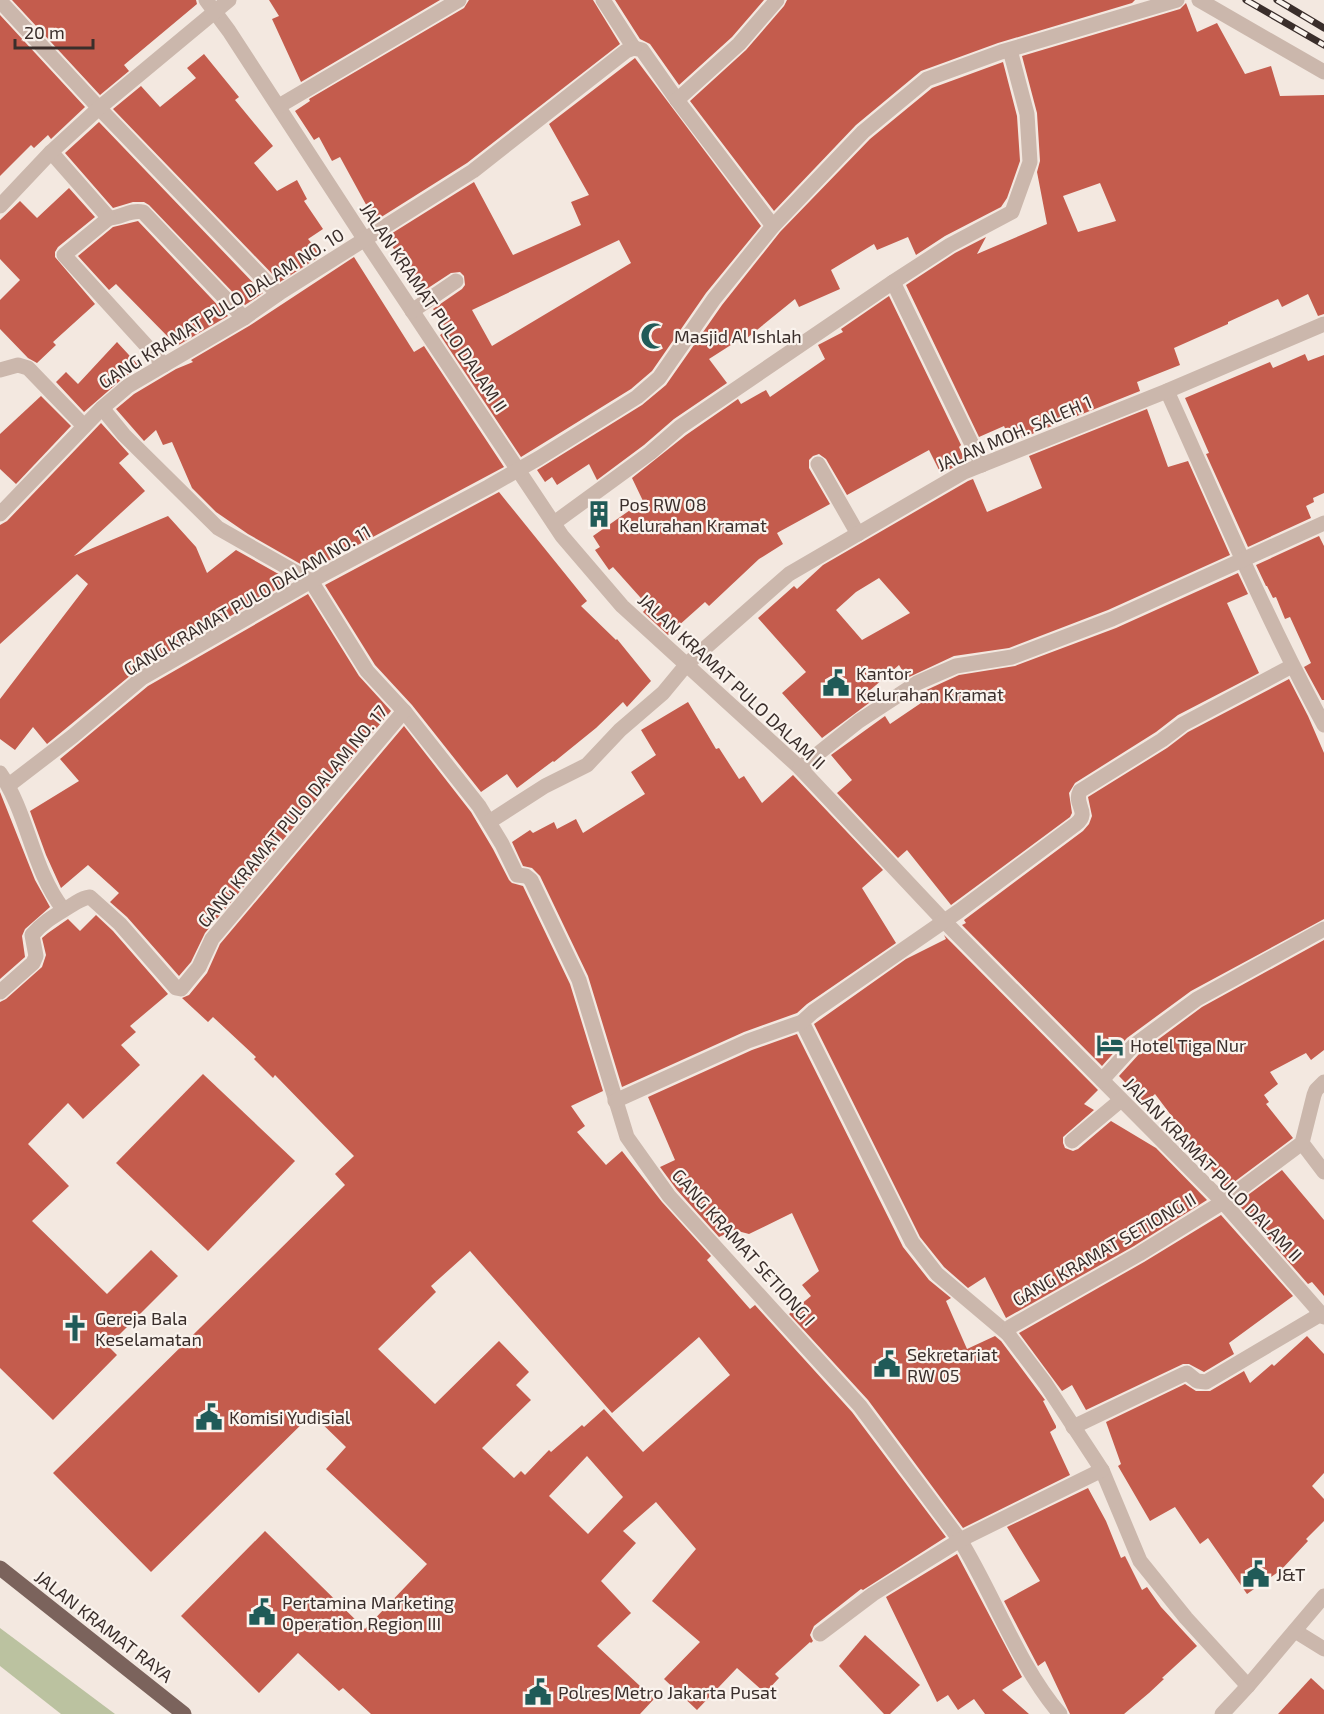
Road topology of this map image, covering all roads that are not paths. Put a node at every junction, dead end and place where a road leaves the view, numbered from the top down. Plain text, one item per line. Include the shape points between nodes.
1 (229, 0) edge
2 (459, 0) edge
3 (603, 0) edge
4 (777, 0) edge
5 (1177, 0) edge
6 (1199, 0) edge
7 (0, 1) edge
8 (211, 6) edge
9 (634, 48) junction
10 (1010, 50) junction
11 (1324, 72) edge
12 (677, 100) junction
13 (279, 106) junction
14 (99, 108) junction
15 (51, 152) junction
16 (0, 206) edge
17 (109, 218) junction
18 (773, 226) junction
19 (365, 240) junction
20 (456, 281) dead end
21 (893, 282) junction
22 (278, 294) junction
23 (412, 311) junction
24 (244, 318) junction
25 (1324, 324) edge
26 (164, 365) junction
27 (0, 370) edge
28 (1167, 391) junction
29 (102, 408) junction
30 (84, 426) junction
31 (818, 464) dead end
32 (981, 465) junction
33 (519, 469) junction
34 (0, 514) edge
35 (554, 523) junction
36 (1324, 523) edge
37 (858, 534) junction
38 (1242, 560) junction
39 (311, 581) junction
40 (687, 664) junction
41 (1292, 666) junction
42 (404, 711) junction
43 (1324, 725) edge
44 (800, 768) junction
45 (4, 779) edge
46 (489, 822) junction
47 (63, 909) junction
48 (945, 921) junction
49 (1324, 929) edge
50 (0, 992) edge
51 (802, 1022) junction
52 (1102, 1080) junction
53 (1324, 1082) edge
54 (1121, 1100) junction
55 (615, 1101) junction
56 (1071, 1142) dead end
57 (1302, 1143) junction
58 (1324, 1172) edge
59 (1222, 1202) junction
60 (1323, 1315) edge
61 (1008, 1334) junction
62 (1073, 1426) junction
63 (1102, 1470) junction
64 (960, 1540) junction
65 (0, 1568) edge
66 (1324, 1596) edge
67 (1294, 1631) junction
68 (820, 1634) dead end
69 (1324, 1649) edge
70 (1248, 1686) junction
71 (184, 1714) edge
72 (1060, 1714) edge
73 (1222, 1714) edge

1 - 8 street
2 - 13 street
3 - 9 street
4 - 12 street via 739,44
5 - 10 street, GANG KRAMAT PULO DALAM NO. 11
6 - 11 street
7 - 14 street
8 - 13 street, JALAN KRAMAT PULO DALAM II
8 - 14 street
9 - 12 street via 642,50
9 - 19 street, GANG KRAMAT PULO DALAM NO. 10 via 473,171
10 - 18 street, GANG KRAMAT PULO DALAM NO. 11 via 927,79 863,132
10 - 21 street via 1028,114 1030,162 1012,212
12 - 18 street
13 - 19 street, JALAN KRAMAT PULO DALAM II
14 - 15 street
14 - 22 street
15 - 16 street
15 - 17 street
17 - 24 street via 143,212
17 - 26 street via 64,255
18 - 33 street, GANG KRAMAT PULO DALAM NO. 11 via 714,299 659,378 637,397
19 - 22 street, GANG KRAMAT PULO DALAM NO. 10
19 - 23 street, JALAN KRAMAT PULO DALAM II
20 - 23 street
21 - 32 street
21 - 35 street via 680,427 651,453
22 - 24 street, GANG KRAMAT PULO DALAM NO. 10
23 - 33 street, JALAN KRAMAT PULO DALAM II
24 - 26 street, GANG KRAMAT PULO DALAM NO. 10
25 - 28 street, JALAN MOH. SALEH 1
26 - 29 street, GANG KRAMAT PULO DALAM NO. 10 via 128,386
27 - 30 street via 28,368
28 - 32 street, JALAN MOH. SALEH 1
28 - 38 street
29 - 30 street, GANG KRAMAT PULO DALAM NO. 10
29 - 39 street via 218,528
30 - 34 street, GANG KRAMAT PULO DALAM NO. 10
31 - 37 street
32 - 37 street, JALAN MOH. SALEH 1
33 - 35 street, JALAN KRAMAT PULO DALAM II
33 - 39 street, GANG KRAMAT PULO DALAM NO. 11
35 - 40 street, JALAN KRAMAT PULO DALAM II via 622,606
36 - 38 street
37 - 40 street, JALAN MOH. SALEH 1 via 789,574
38 - 41 street
38 - 44 street via 1112,619 1023,653 956,666 917,683 859,721
39 - 42 street, GANG KRAMAT PULO DALAM NO. 17 via 367,671
39 - 45 street, GANG KRAMAT PULO DALAM NO. 11 via 142,678 73,736
40 - 44 street, JALAN KRAMAT PULO DALAM II
40 - 46 street, JALAN MOH. SALEH 1 via 663,693 587,765
41 - 43 street
41 - 48 street via 1183,724 1080,791 1077,798 1082,820
42 - 46 street, GANG KRAMAT SETIONG I
42 - 47 street, GANG KRAMAT PULO DALAM NO. 17 via 213,939 199,967 181,989 90,897
44 - 48 street, JALAN KRAMAT PULO DALAM II
45 - 47 street via 51,894
46 - 55 street, GANG KRAMAT SETIONG I via 517,875 531,880 579,980
47 - 50 street via 32,935 36,956 33,963
48 - 51 street
48 - 52 street, JALAN KRAMAT PULO DALAM II
49 - 52 street via 1197,999 1133,1046
51 - 55 street via 748,1041
51 - 61 street via 912,1242 937,1274
52 - 54 street, JALAN KRAMAT PULO DALAM II
53 - 57 street via 1314,1095
54 - 56 street
54 - 59 street, JALAN KRAMAT PULO DALAM II
55 - 64 street, GANG KRAMAT SETIONG I via 627,1137 669,1196 860,1406
57 - 58 street
57 - 59 street, GANG KRAMAT SETIONG II
59 - 60 street, JALAN KRAMAT PULO DALAM II
59 - 61 street, GANG KRAMAT SETIONG II via 1010,1327
60 - 62 street via 1206,1382 1197,1382 1187,1373
61 - 62 street, GANG KRAMAT SETIONG II
62 - 63 street, GANG KRAMAT SETIONG II
63 - 64 street
63 - 70 street, GANG KRAMAT SETIONG II via 1140,1561
64 - 68 street via 873,1594
64 - 72 street, GANG KRAMAT SETIONG I via 1037,1683
65 - 71 main road, JALAN KRAMAT RAYA
66 - 67 street
67 - 69 street
67 - 70 street
70 - 73 street

